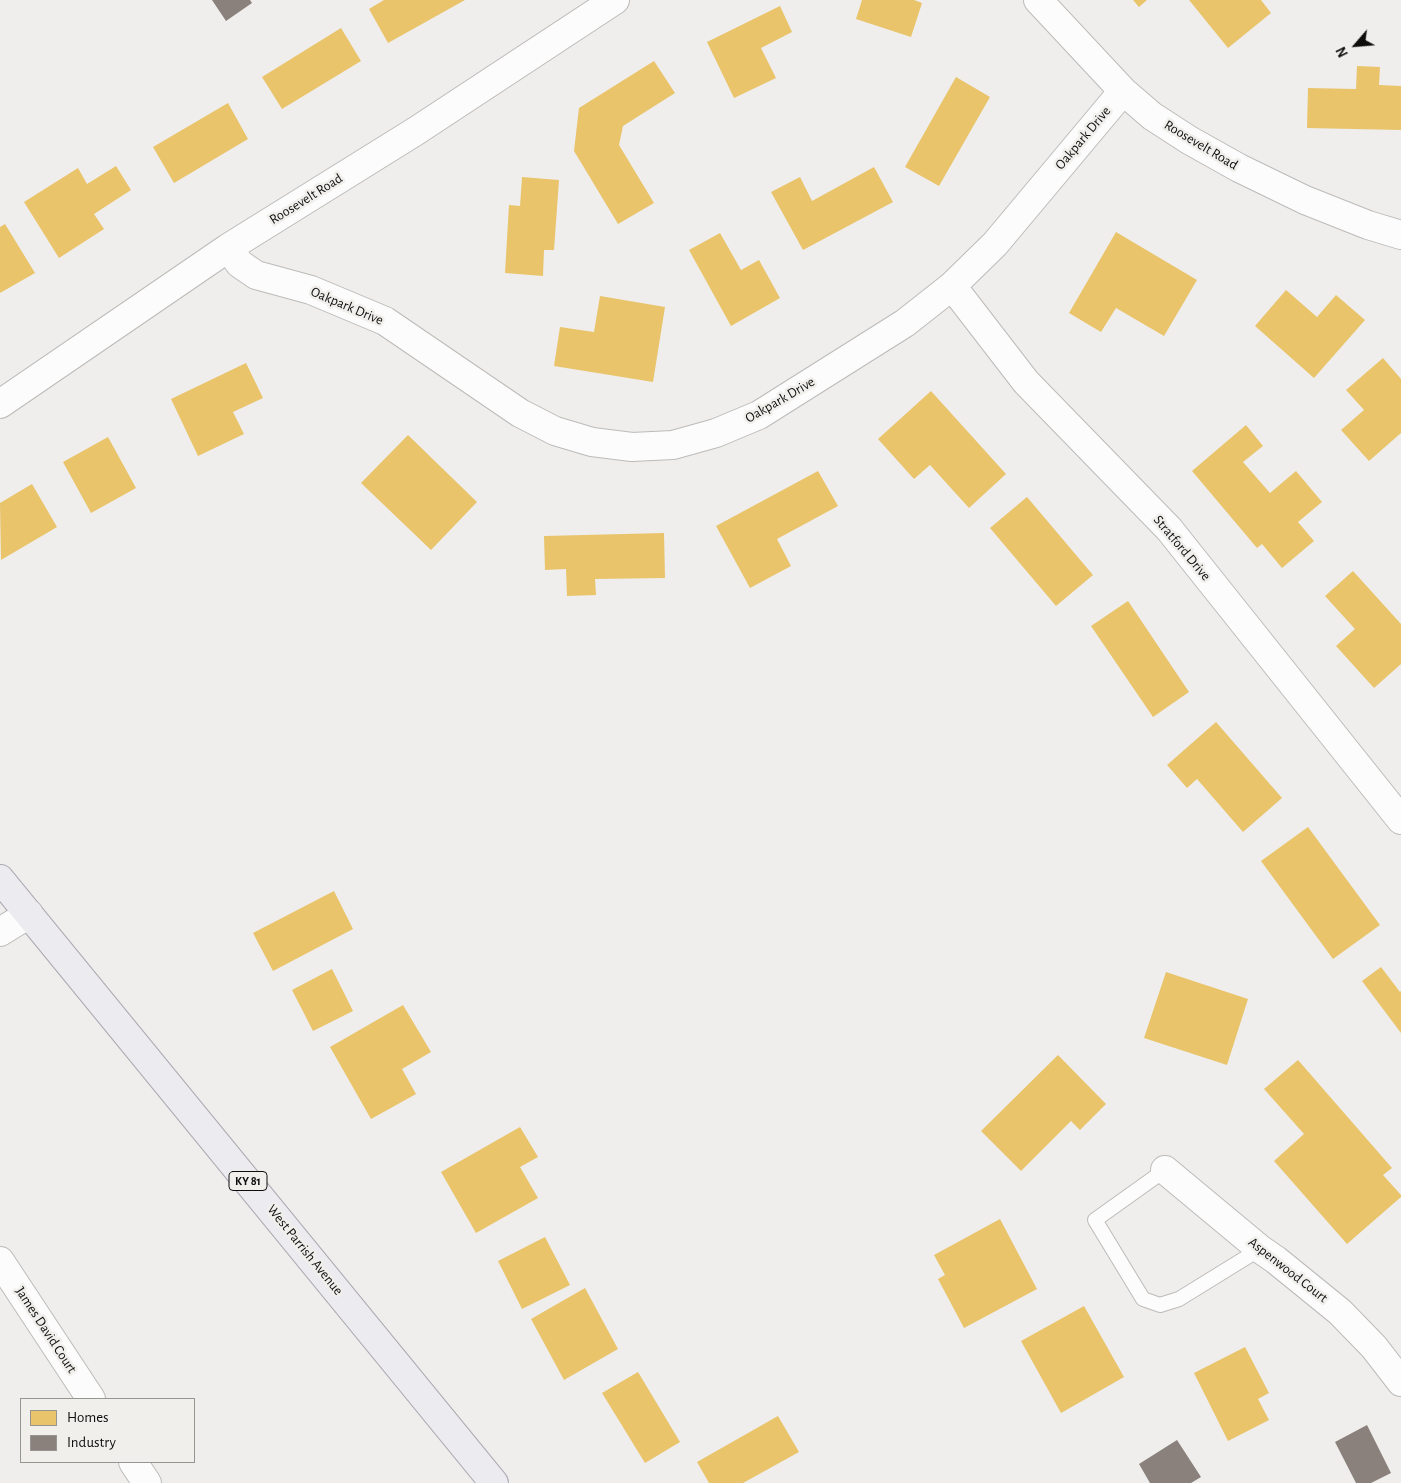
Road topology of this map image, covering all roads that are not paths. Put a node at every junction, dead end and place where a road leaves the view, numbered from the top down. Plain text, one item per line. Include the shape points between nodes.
1 (615, 0) edge
2 (1038, 0) edge
3 (1123, 91) junction
4 (1401, 235) edge
5 (228, 248) junction
6 (952, 286) junction
7 (0, 404) edge
8 (1401, 820) edge
9 (0, 879) edge
10 (28, 914) junction
11 (0, 932) edge
12 (1165, 1170) joint
13 (1260, 1249) junction
14 (0, 1261) edge
15 (1401, 1382) edge
16 (90, 1398) edge
17 (133, 1463) edge
18 (147, 1483) edge
19 (494, 1483) edge

1 - 5 street, Roosevelt Road
2 - 3 street, Roosevelt Road
3 - 4 street, Roosevelt Road via 1152,116 1239,168 1305,200 1368,226
3 - 6 street, Oakpark Drive via 995,244
5 - 6 street, Oakpark Drive via 240,264 256,275 311,290 384,321 520,413 555,431 592,442 632,446 674,445 716,433 759,415 905,323
5 - 7 street, Roosevelt Road
6 - 8 street, Stratford Drive via 1026,382 1169,530
9 - 10 main road, West Parrish Avenue / KY 81
10 - 11 street
10 - 19 main road, West Parrish Avenue / KY 81
12 - 13 street, Aspenwood Court
12 - 13 lane via 1096,1220 1143,1299 1160,1306 1179,1299
13 - 15 street, Aspenwood Court via 1340,1312 1374,1347
14 - 16 street, James David Court
17 - 18 street

